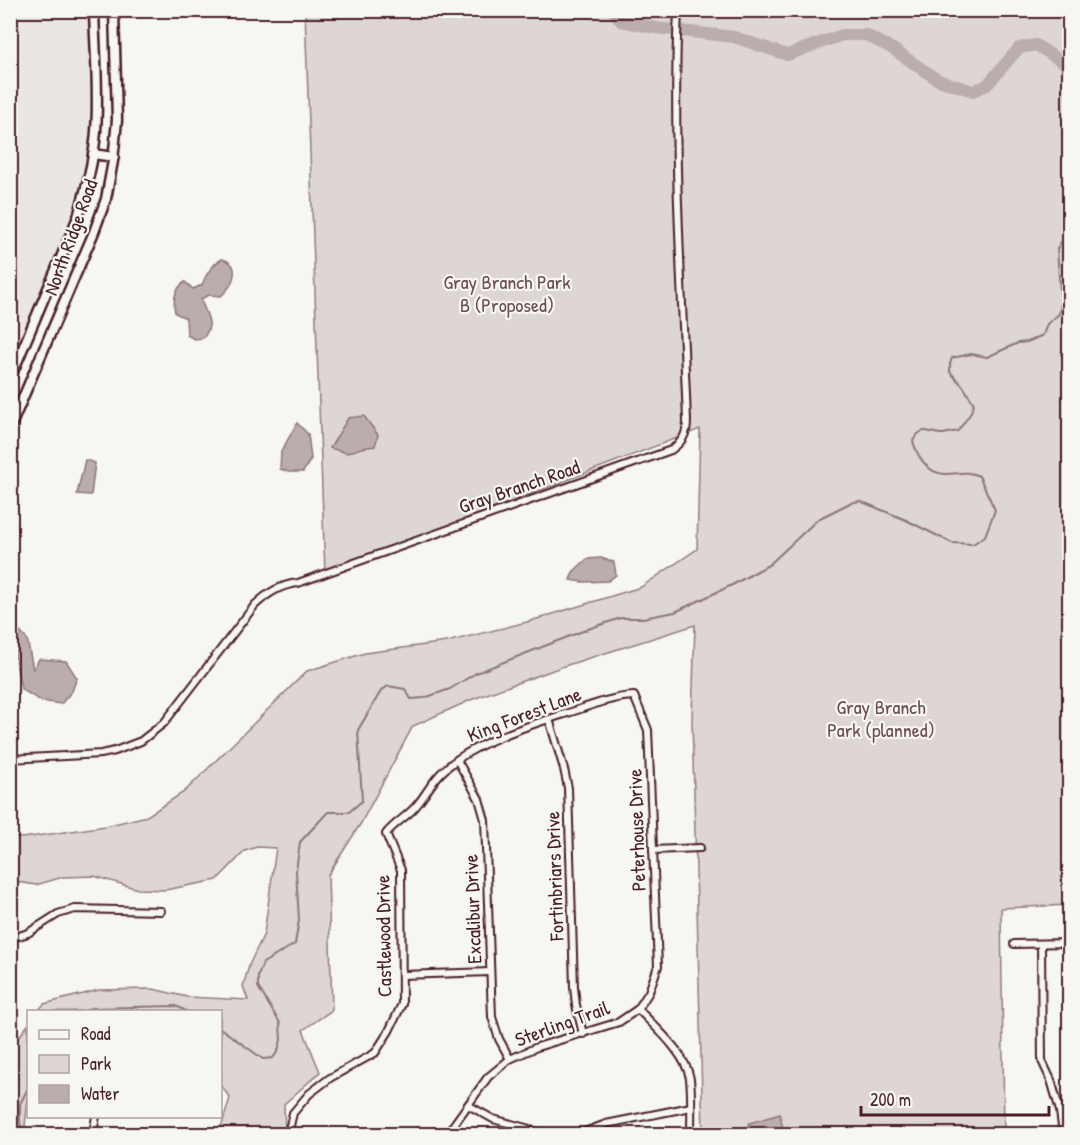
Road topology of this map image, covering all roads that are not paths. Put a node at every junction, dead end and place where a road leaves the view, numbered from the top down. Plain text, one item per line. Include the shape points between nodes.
1 (94, 10) edge
2 (114, 10) edge
3 (678, 10) edge
4 (93, 154) junction
5 (114, 157) junction
6 (10, 379) edge
7 (10, 428) edge
8 (634, 696) joint
9 (549, 719) junction
10 (10, 759) edge
11 (457, 760) junction
12 (386, 834) joint
13 (700, 849) dead end
14 (653, 850) junction
15 (161, 911) dead end
16 (10, 939) edge
17 (1070, 943) edge
18 (1014, 944) dead end
19 (1041, 944) junction
20 (658, 966) joint
21 (490, 972) junction
22 (402, 975) junction
23 (638, 1009) junction
24 (583, 1034) junction
25 (510, 1059) junction
26 (468, 1104) junction
27 (691, 1107) junction
28 (96, 1118) edge
29 (93, 1134) edge
30 (288, 1134) edge
31 (447, 1134) edge
32 (541, 1134) edge
33 (579, 1134) edge
34 (691, 1134) edge
35 (1063, 1134) edge

1 - 4 main road, North Ridge Road
2 - 5 main road, North Ridge Road
3 - 10 street, Gray Branch Road via 678,159 687,421 682,441 671,450 265,595 164,723 129,747 101,754
4 - 5 main road
4 - 6 main road, North Ridge Road via 78,217
5 - 7 main road, North Ridge Road via 106,199 94,232
8 - 9 street, King Forest Lane
8 - 14 street, Peterhouse Drive via 648,729
9 - 11 street, King Forest Lane via 481,745
9 - 24 street, Fortinbriars Drive via 568,788 574,987
11 - 12 street, King Forest Lane
11 - 21 street, Excalibur Drive via 480,799 486,820
12 - 22 street, Castlewood Drive via 401,870
13 - 14 street
14 - 20 street, Peterhouse Drive
15 - 16 street via 75,909
17 - 19 street
18 - 19 street
19 - 35 street via 1042,1061 1060,1111
20 - 23 street, Sterling Trail
21 - 22 street
21 - 25 street, Excalibur Drive via 492,1017
22 - 30 street, Castlewood Drive via 402,1004 375,1053 309,1094 293,1113
23 - 24 street, Sterling Trail via 619,1022
23 - 27 street via 684,1062 690,1077
24 - 25 street, Sterling Trail
25 - 26 street, Sterling Trail via 489,1077
26 - 31 street, Sterling Trail
26 - 32 street via 493,1119
27 - 33 street via 606,1124
27 - 34 street
28 - 29 street

